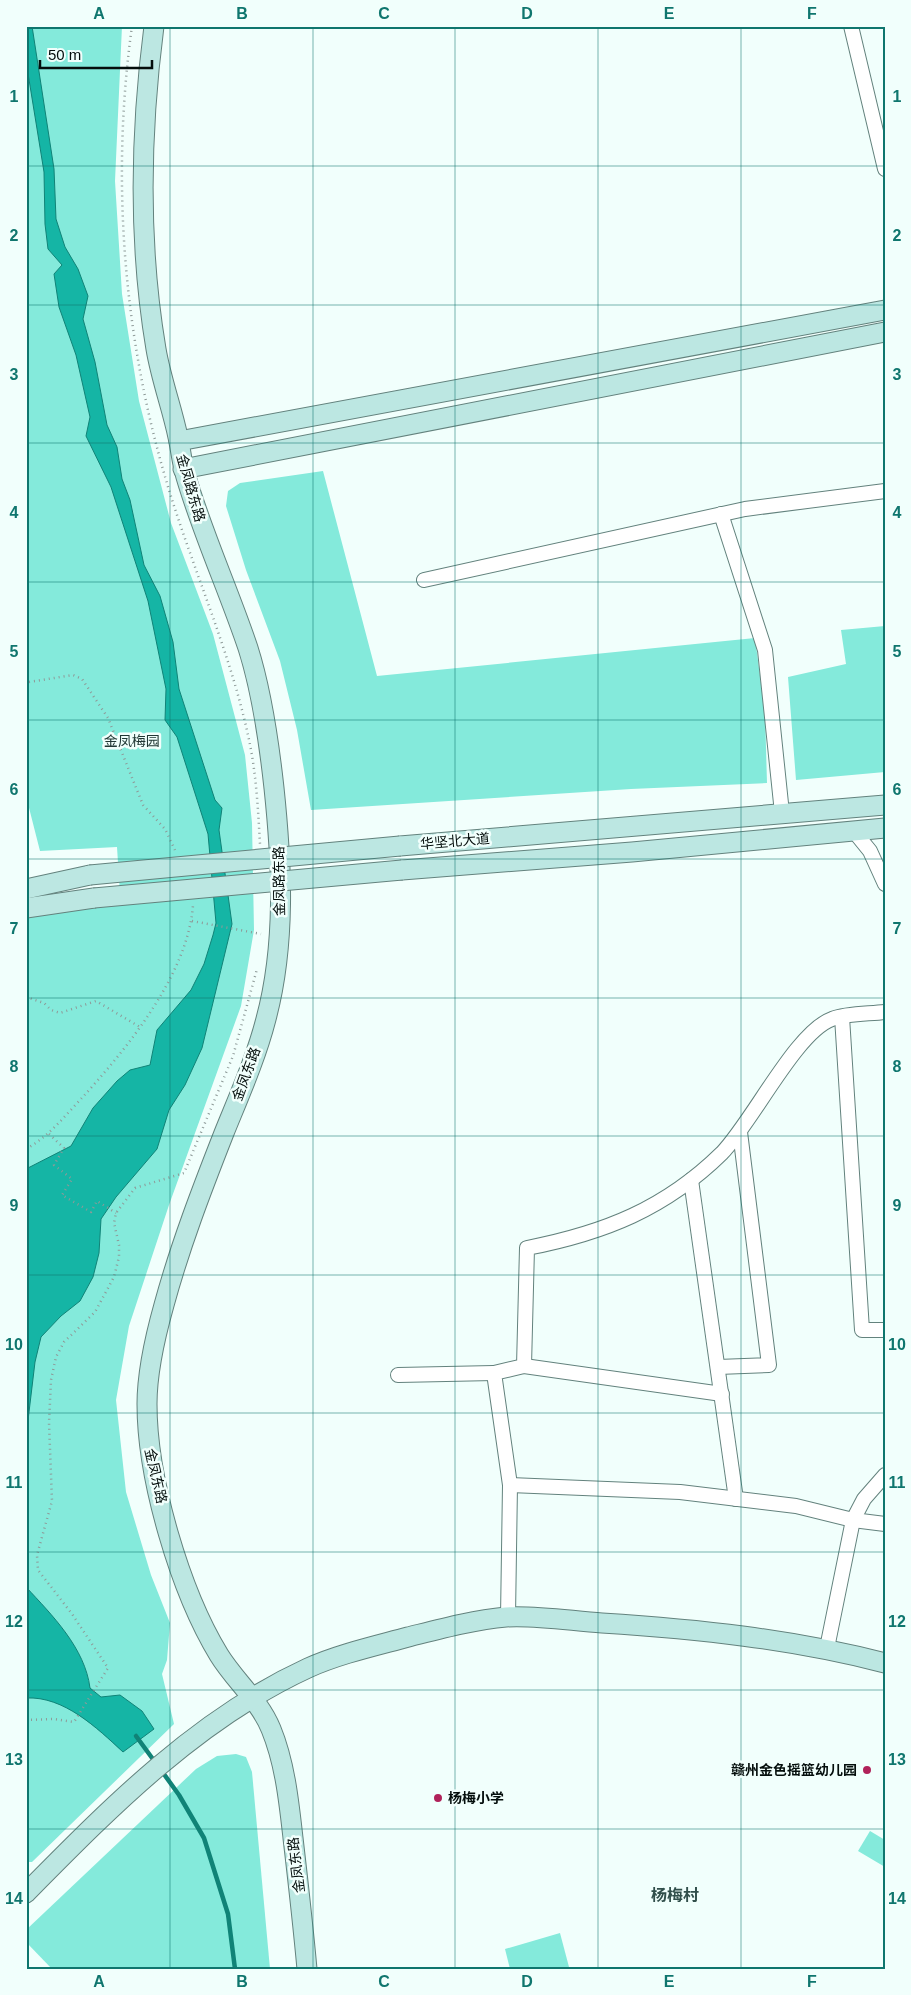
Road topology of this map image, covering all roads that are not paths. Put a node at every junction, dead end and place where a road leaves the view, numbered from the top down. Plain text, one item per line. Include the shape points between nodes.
1 (154, 26) edge
2 (851, 26) edge
3 (885, 169) edge
4 (885, 310) edge
5 (885, 332) edge
6 (179, 441) junction
7 (183, 469) junction
8 (885, 491) edge
9 (721, 514) junction
10 (424, 580) dead end
11 (885, 805) edge
12 (782, 813) junction
13 (885, 828) edge
14 (853, 830) junction
15 (885, 884) edge
16 (26, 889) edge
17 (26, 908) edge
18 (280, 944) joint
19 (885, 1012) edge
20 (842, 1017) junction
21 (740, 1132) junction
22 (691, 1180) junction
23 (885, 1330) edge
24 (524, 1366) junction
25 (718, 1367) junction
26 (494, 1373) junction
27 (398, 1375) dead end
28 (722, 1394) junction
29 (885, 1475) edge
30 (510, 1485) junction
31 (736, 1499) junction
32 (853, 1520) junction
33 (885, 1524) edge
34 (508, 1617) junction
35 (827, 1648) junction
36 (885, 1663) edge
37 (254, 1697) junction
38 (26, 1893) edge
39 (307, 1969) edge

1 - 6 street, 金凤路东路 via 146,86 142,173 146,268 156,353
2 - 3 street
4 - 6 street
5 - 7 street
6 - 7 street, 金凤路东路
7 - 18 street, 金凤路东路 via 249,651 263,714 278,827
8 - 9 street
9 - 10 street
9 - 12 street via 765,650
11 - 12 street, 华坚北大道
12 - 16 street, 华坚北大道, bridge via 90,875
13 - 14 street, 华坚北大道
14 - 15 street via 870,851
14 - 17 street, 华坚北大道, bridge via 94,898
18 - 37 street, 金凤东路 via 266,1019 170,1282 154,1342 147,1398 148,1452 179,1567 198,1618 222,1659
19 - 20 street
20 - 21 street via 833,1018 814,1029
20 - 23 street via 862,1330
21 - 22 street
21 - 25 street via 769,1365
22 - 24 street via 638,1216 567,1240 527,1248
22 - 25 street
24 - 26 street
24 - 28 street
25 - 28 street
26 - 27 street
26 - 30 street
28 - 31 street
29 - 32 street via 864,1499
30 - 31 street via 680,1492
30 - 34 street
31 - 32 street via 796,1506
32 - 33 street
32 - 35 street
34 - 35 street via 691,1629
34 - 37 street via 457,1625 369,1647 309,1667
35 - 36 street
37 - 38 street via 196,1735 111,1807
37 - 39 street, 金凤东路 via 271,1728 281,1760

